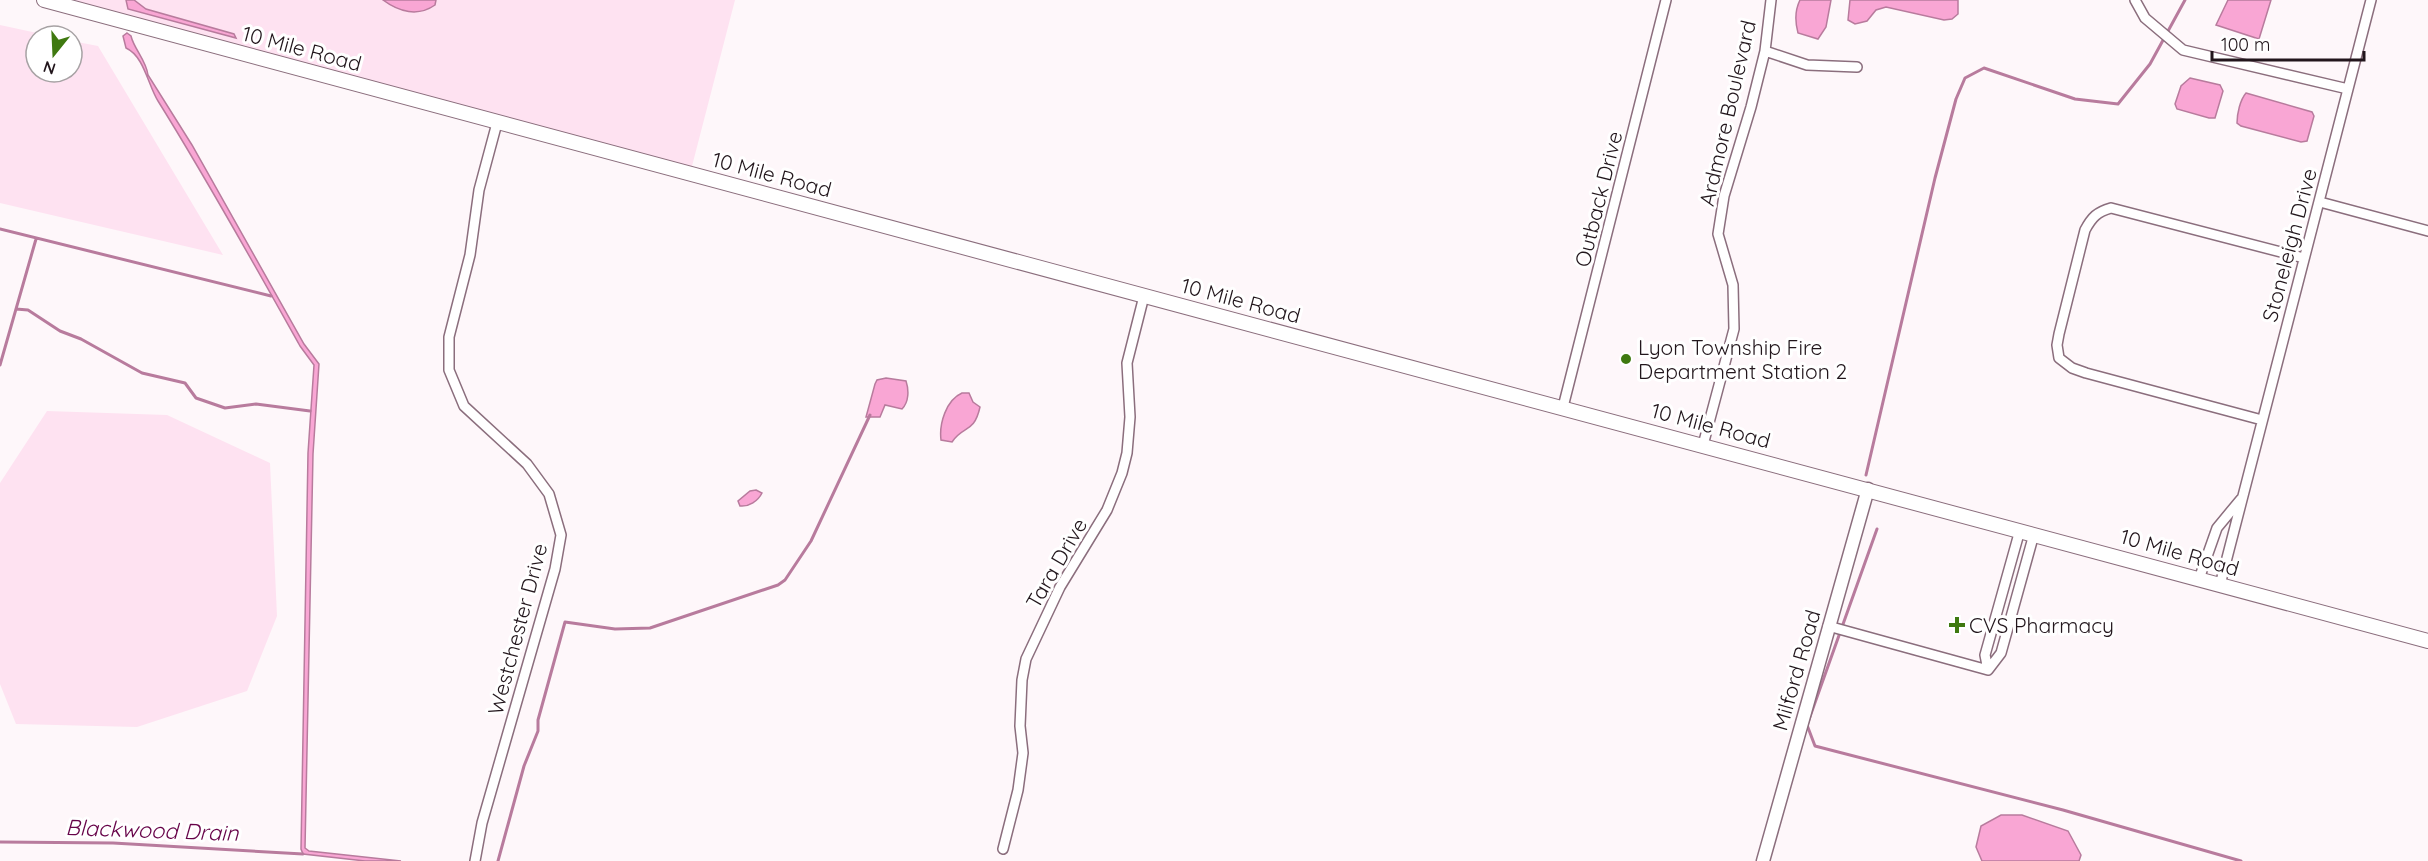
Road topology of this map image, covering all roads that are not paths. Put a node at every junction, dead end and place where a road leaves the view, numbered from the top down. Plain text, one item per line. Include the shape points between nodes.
1 (44, 0) edge
2 (1666, 0) edge
3 (1771, 0) edge
4 (2135, 0) edge
5 (2371, 0) edge
6 (1765, 51) junction
7 (1857, 67) dead end
8 (2348, 89) junction
9 (497, 123) junction
10 (2320, 202) junction
11 (2428, 231) edge
12 (2304, 258) junction
13 (1144, 296) junction
14 (1563, 407) junction
15 (2262, 420) junction
16 (1703, 445) junction
17 (1868, 489) junction
18 (2241, 499) junction
19 (2020, 530) junction
20 (2034, 534) junction
21 (2199, 579) junction
22 (2220, 585) junction
23 (1828, 626) junction
24 (2428, 641) edge
25 (1988, 670) junction
26 (1003, 849) dead end
27 (475, 861) edge
28 (1763, 861) edge

1 - 9 main road, 10 Mile Road
2 - 14 street, Outback Drive
3 - 6 street, Ardmore Boulevard
4 - 8 street via 2145,18 2183,50
5 - 8 street, Stoneleigh Drive
6 - 7 street via 1808,65
6 - 16 street, Ardmore Boulevard via 1724,196 1718,234 1733,285 1734,329
8 - 10 street, Stoneleigh Drive
9 - 13 main road, 10 Mile Road
9 - 27 street, Westchester Drive via 449,337 449,370 464,406 527,464 549,494 561,535
10 - 11 street
10 - 12 street, Stoneleigh Drive
12 - 15 street, Stoneleigh Drive
12 - 15 street via 2111,208 2099,211 2085,230 2059,334 2059,358 2086,373
13 - 14 main road, 10 Mile Road
13 - 26 street, Tara Drive via 1127,363 1130,417 1122,473 1107,510 1060,587 1026,659 1021,705 1023,753
14 - 16 main road, 10 Mile Road
15 - 18 street, Stoneleigh Drive
16 - 17 main road, 10 Mile Road
17 - 19 main road, 10 Mile Road
17 - 23 street, Milford Road
18 - 21 street, Stoneleigh Drive via 2217,528
18 - 22 street, Stoneleigh Drive
19 - 20 main road, 10 Mile Road
19 - 25 street via 1985,655
20 - 21 main road, 10 Mile Road
20 - 25 street via 2001,653
21 - 22 main road, 10 Mile Road
22 - 24 main road, 10 Mile Road
23 - 25 street
23 - 28 street, Milford Road

